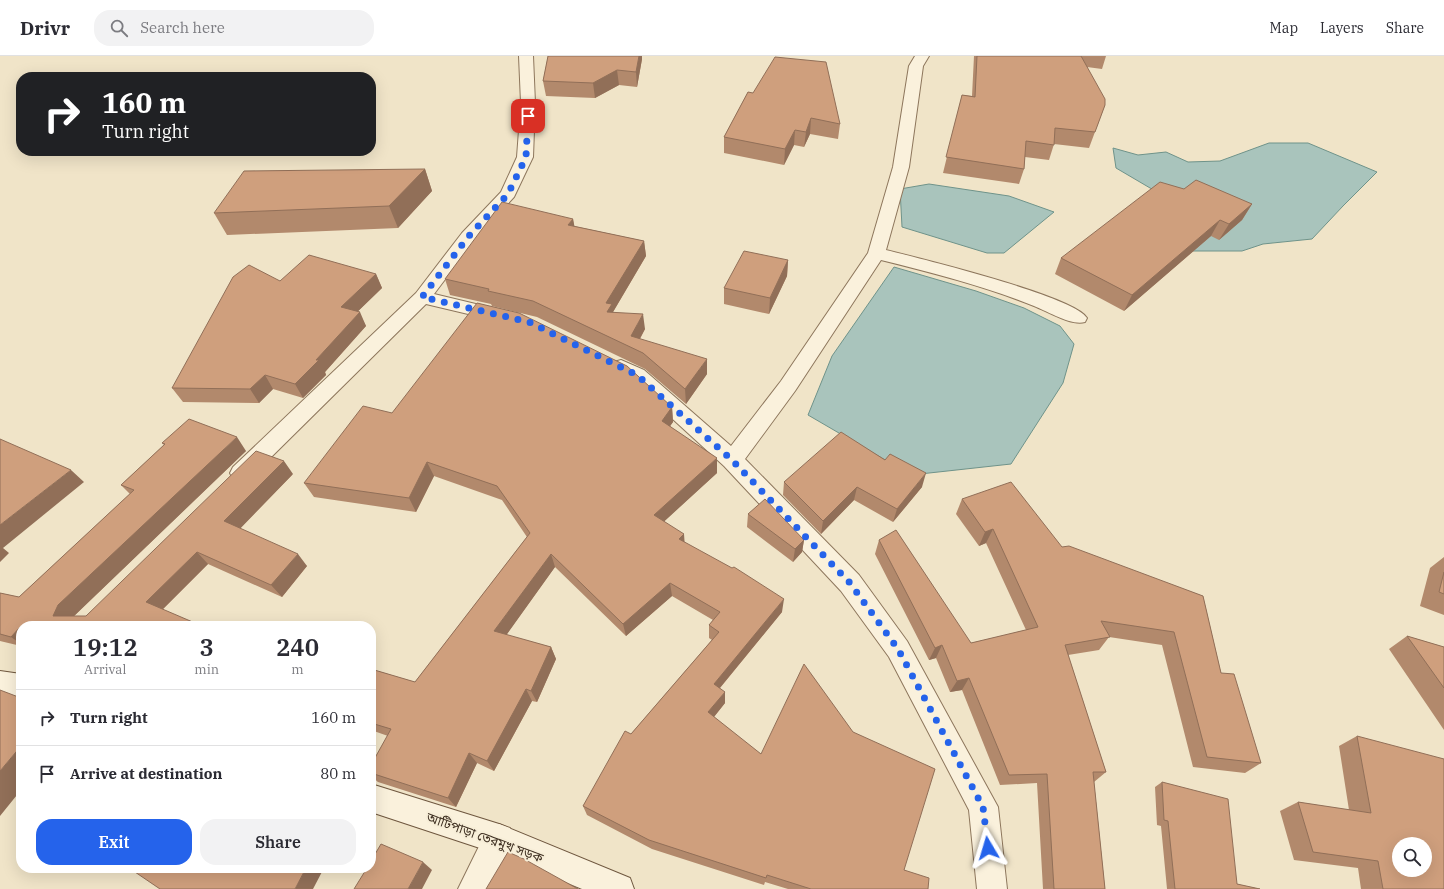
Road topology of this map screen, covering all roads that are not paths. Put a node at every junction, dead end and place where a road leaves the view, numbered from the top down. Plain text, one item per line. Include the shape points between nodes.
1 (526, 56) edge
2 (922, 56) edge
3 (877, 253) junction
4 (422, 297) junction
5 (1078, 318) dead end
6 (517, 319) edge
7 (605, 359) edge
8 (732, 460) junction
9 (230, 483) edge
10 (0, 684) edge
11 (16, 686) edge
12 (376, 800) edge
13 (499, 839) junction
14 (474, 889) edge
15 (619, 889) edge
16 (992, 889) edge

1 - 4 street via 526,157 508,194 468,237
2 - 3 street via 916,66 901,166
3 - 5 street via 969,277 1058,308
3 - 8 street via 788,386
4 - 6 street
4 - 9 street
7 - 8 street via 637,375
8 - 16 street via 850,583 898,649 983,807
10 - 11 street
12 - 13 street, আটিপাড়া তেরমুখ সড়ক
13 - 14 street
13 - 15 street, আটিপাড়া তেরমুখ সড়ক

